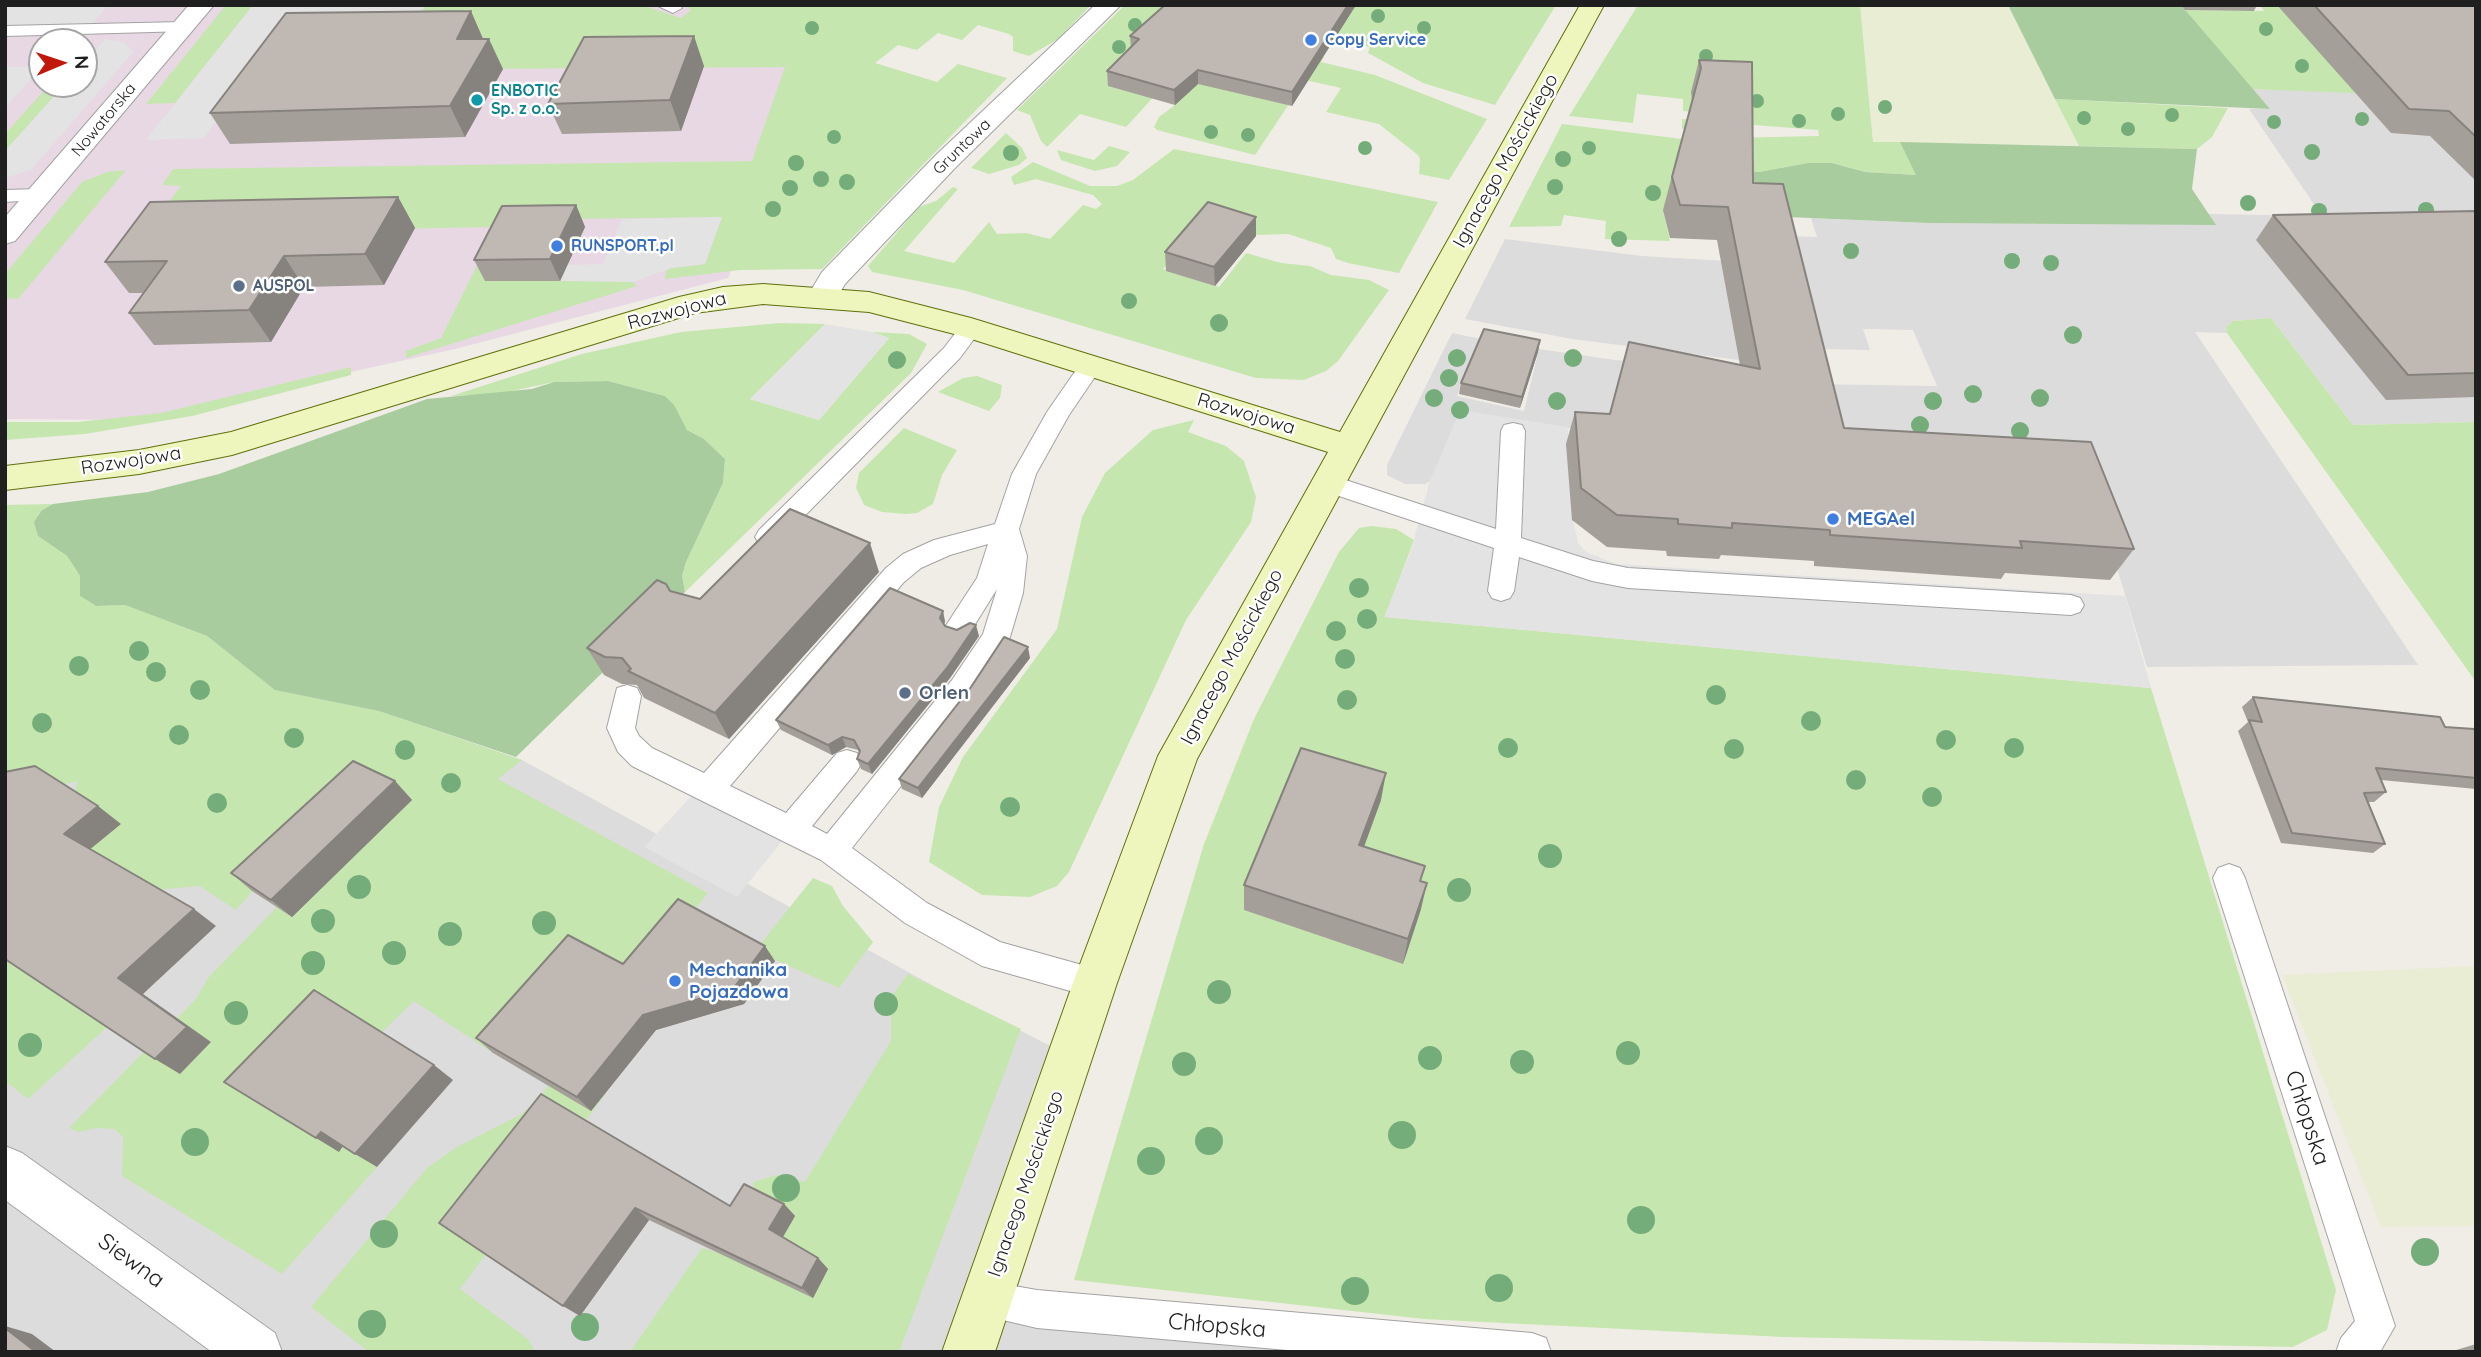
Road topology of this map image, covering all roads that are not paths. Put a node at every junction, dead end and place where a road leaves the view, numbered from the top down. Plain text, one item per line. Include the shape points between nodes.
1 (202, 5) edge
2 (1110, 5) edge
3 (1592, 5) edge
4 (183, 27) junction
5 (5, 32) edge
6 (40, 195) junction
7 (5, 196) edge
8 (5, 235) edge
9 (822, 296) junction
10 (971, 328) junction
11 (1091, 365) junction
12 (1513, 431) dead end
13 (1337, 464) junction
14 (5, 478) edge
15 (1006, 530) junction
16 (1508, 540) junction
17 (754, 550) edge
18 (1501, 591) dead end
19 (2071, 605) dead end
20 (959, 627) edge
21 (627, 696) edge
22 (847, 762) dead end
23 (708, 790) junction
24 (791, 830) junction
25 (832, 851) junction
26 (2229, 878) dead end
27 (1095, 983) junction
28 (5, 1170) edge
29 (986, 1300) junction
30 (256, 1352) edge
31 (968, 1352) edge
32 (1532, 1352) edge
33 (2355, 1352) edge

1 - 4 street, Nowatorska
2 - 9 street, Gruntowa via 946,161
3 - 13 street, Ignacego Mościckiego
4 - 5 lane
4 - 6 street, Nowatorska
6 - 7 lane
6 - 8 street, Nowatorska
9 - 10 street, Rozwojowa via 869,302
9 - 14 street, Rozwojowa via 763,294 690,304 232,443 139,462
10 - 11 street, Rozwojowa
10 - 17 lane via 952,353
11 - 13 street, Rozwojowa
11 - 15 lane via 1024,474
12 - 16 lane
13 - 16 lane
13 - 27 street, Ignacego Mościckiego via 1178,756
15 - 20 lane via 989,580
15 - 23 lane via 943,547 912,561 895,575
15 - 25 lane via 1014,556 1010,593 996,637 962,688
16 - 18 lane
16 - 19 lane via 1628,578
21 - 23 lane via 621,728 628,744 642,757
22 - 24 lane
23 - 24 lane
24 - 25 lane
25 - 27 lane via 916,913 993,955
26 - 33 lane, Chłopska via 2375,1326
27 - 29 street, Ignacego Mościckiego
28 - 30 street, Siewna
29 - 31 street, Ignacego Mościckiego
29 - 32 lane, Chłopska via 1037,1310

